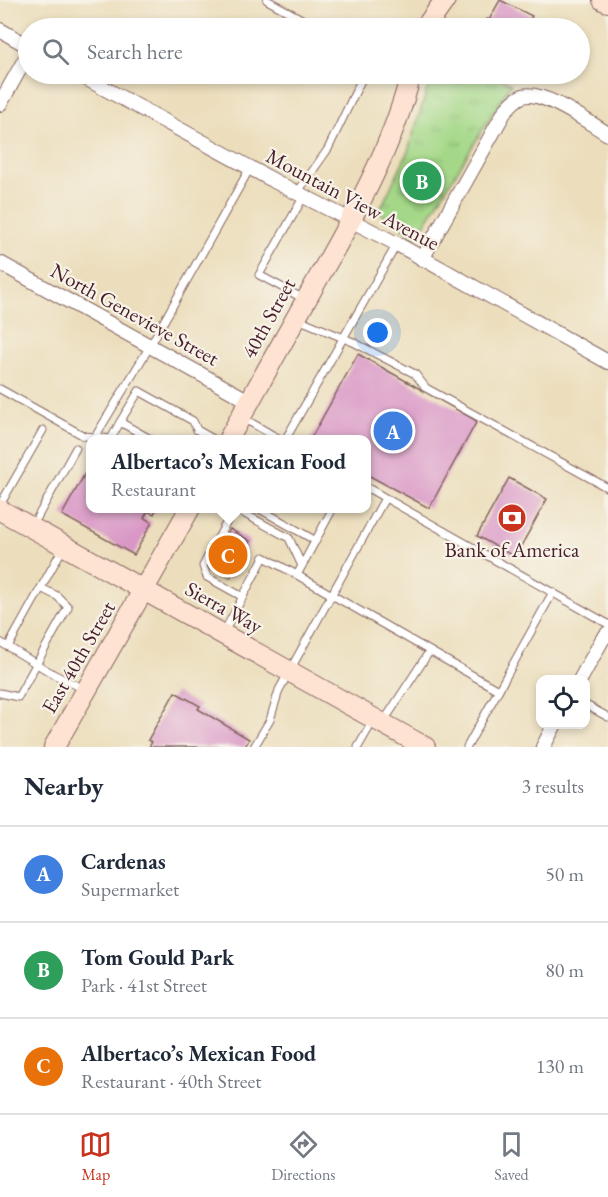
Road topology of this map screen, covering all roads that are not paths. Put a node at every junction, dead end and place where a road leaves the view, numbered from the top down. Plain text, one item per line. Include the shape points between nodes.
1 (267, 0) edge
2 (428, 0) edge
3 (445, 0) edge
4 (603, 0) edge
5 (608, 2) edge
6 (300, 18) edge
7 (425, 18) edge
8 (431, 18) edge
9 (0, 30) edge
10 (18, 40) edge
11 (18, 72) edge
12 (96, 84) edge
13 (359, 84) edge
14 (406, 84) edge
15 (0, 104) edge
16 (608, 134) edge
17 (250, 168) junction
18 (301, 195) junction
19 (351, 220) junction
20 (397, 244) junction
21 (422, 259) junction
22 (0, 263) edge
23 (306, 300) junction
24 (296, 318) junction
25 (342, 337) junction
26 (150, 346) junction
27 (608, 362) edge
28 (0, 389) edge
29 (245, 409) junction
30 (120, 422) junction
31 (43, 430) dead end
32 (96, 435) edge
33 (113, 435) edge
34 (143, 435) edge
35 (206, 435) edge
36 (231, 435) edge
37 (277, 435) edge
38 (286, 435) edge
39 (86, 436) edge
40 (75, 448) dead end
41 (608, 488) edge
42 (371, 490) edge
43 (385, 498) junction
44 (0, 507) edge
45 (187, 513) edge
46 (234, 513) edge
47 (243, 513) edge
48 (267, 513) edge
49 (330, 513) edge
50 (32, 528) junction
51 (316, 541) junction
52 (64, 545) junction
53 (302, 566) junction
54 (297, 575) junction
55 (41, 588) junction
56 (144, 590) junction
57 (553, 592) junction
58 (330, 595) junction
59 (243, 597) junction
60 (608, 624) edge
61 (608, 633) edge
62 (222, 634) junction
63 (0, 642) edge
64 (8, 646) junction
65 (429, 652) junction
66 (36, 663) junction
67 (288, 671) junction
68 (583, 675) edge
69 (87, 690) junction
70 (498, 690) junction
71 (0, 693) edge
72 (590, 708) edge
73 (608, 717) edge
74 (378, 721) junction
75 (552, 729) edge
76 (55, 747) edge
77 (254, 747) edge
78 (358, 747) edge
79 (425, 747) edge
80 (466, 747) edge
81 (543, 747) edge

1 - 6 lane
2 - 7 main road
3 - 8 main road
4 - 5 main road
9 - 10 street
11 - 15 street
12 - 17 street, Mountain View Avenue
13 - 18 lane
14 - 19 main road, 40th Street via 374,176
16 - 21 street via 548,100 524,95 505,111
17 - 18 street, Mountain View Avenue
17 - 26 lane
18 - 19 street, Mountain View Avenue
18 - 23 lane via 259,275
19 - 20 street, Mountain View Avenue
19 - 23 main road, 40th Street
20 - 21 street, Mountain View Avenue
20 - 25 lane
21 - 27 street, Mountain View Avenue
22 - 26 street, North Genevieve Street
23 - 24 main road, 40th Street
24 - 25 lane
24 - 29 main road, 40th Street
25 - 38 lane
25 - 41 lane via 415,374 426,388
26 - 29 street, North Genevieve Street
26 - 32 lane
28 - 39 lane
29 - 36 main road, 40th Street
29 - 37 lane
30 - 33 lane
30 - 34 lane
30 - 35 lane via 139,391 193,421 197,430
31 - 44 lane
40 - 50 lane
42 - 43 lane
43 - 57 lane
43 - 58 lane
44 - 50 main road, Sierra Way
45 - 56 main road
46 - 59 lane via 203,566 207,577
47 - 53 lane via 289,538
48 - 51 lane
49 - 51 lane
50 - 52 main road, Sierra Way
51 - 53 lane
52 - 55 lane
52 - 56 main road, Sierra Way
53 - 54 lane
54 - 58 lane
54 - 59 lane via 264,557
55 - 64 lane
55 - 66 lane via 68,607
56 - 62 main road, Sierra Way
56 - 69 main road, East 40th Street
57 - 60 lane
57 - 70 lane
58 - 65 lane
58 - 67 lane
59 - 62 lane
61 - 68 street
62 - 67 main road, Sierra Way
63 - 64 lane
64 - 66 lane
65 - 70 lane
65 - 74 lane
66 - 69 lane
66 - 71 lane via 18,697
67 - 74 main road, Sierra Way
67 - 77 lane via 270,720
69 - 76 main road, East 40th Street
70 - 80 lane
72 - 73 lane
74 - 78 lane
74 - 79 main road, Sierra Way
75 - 81 street

